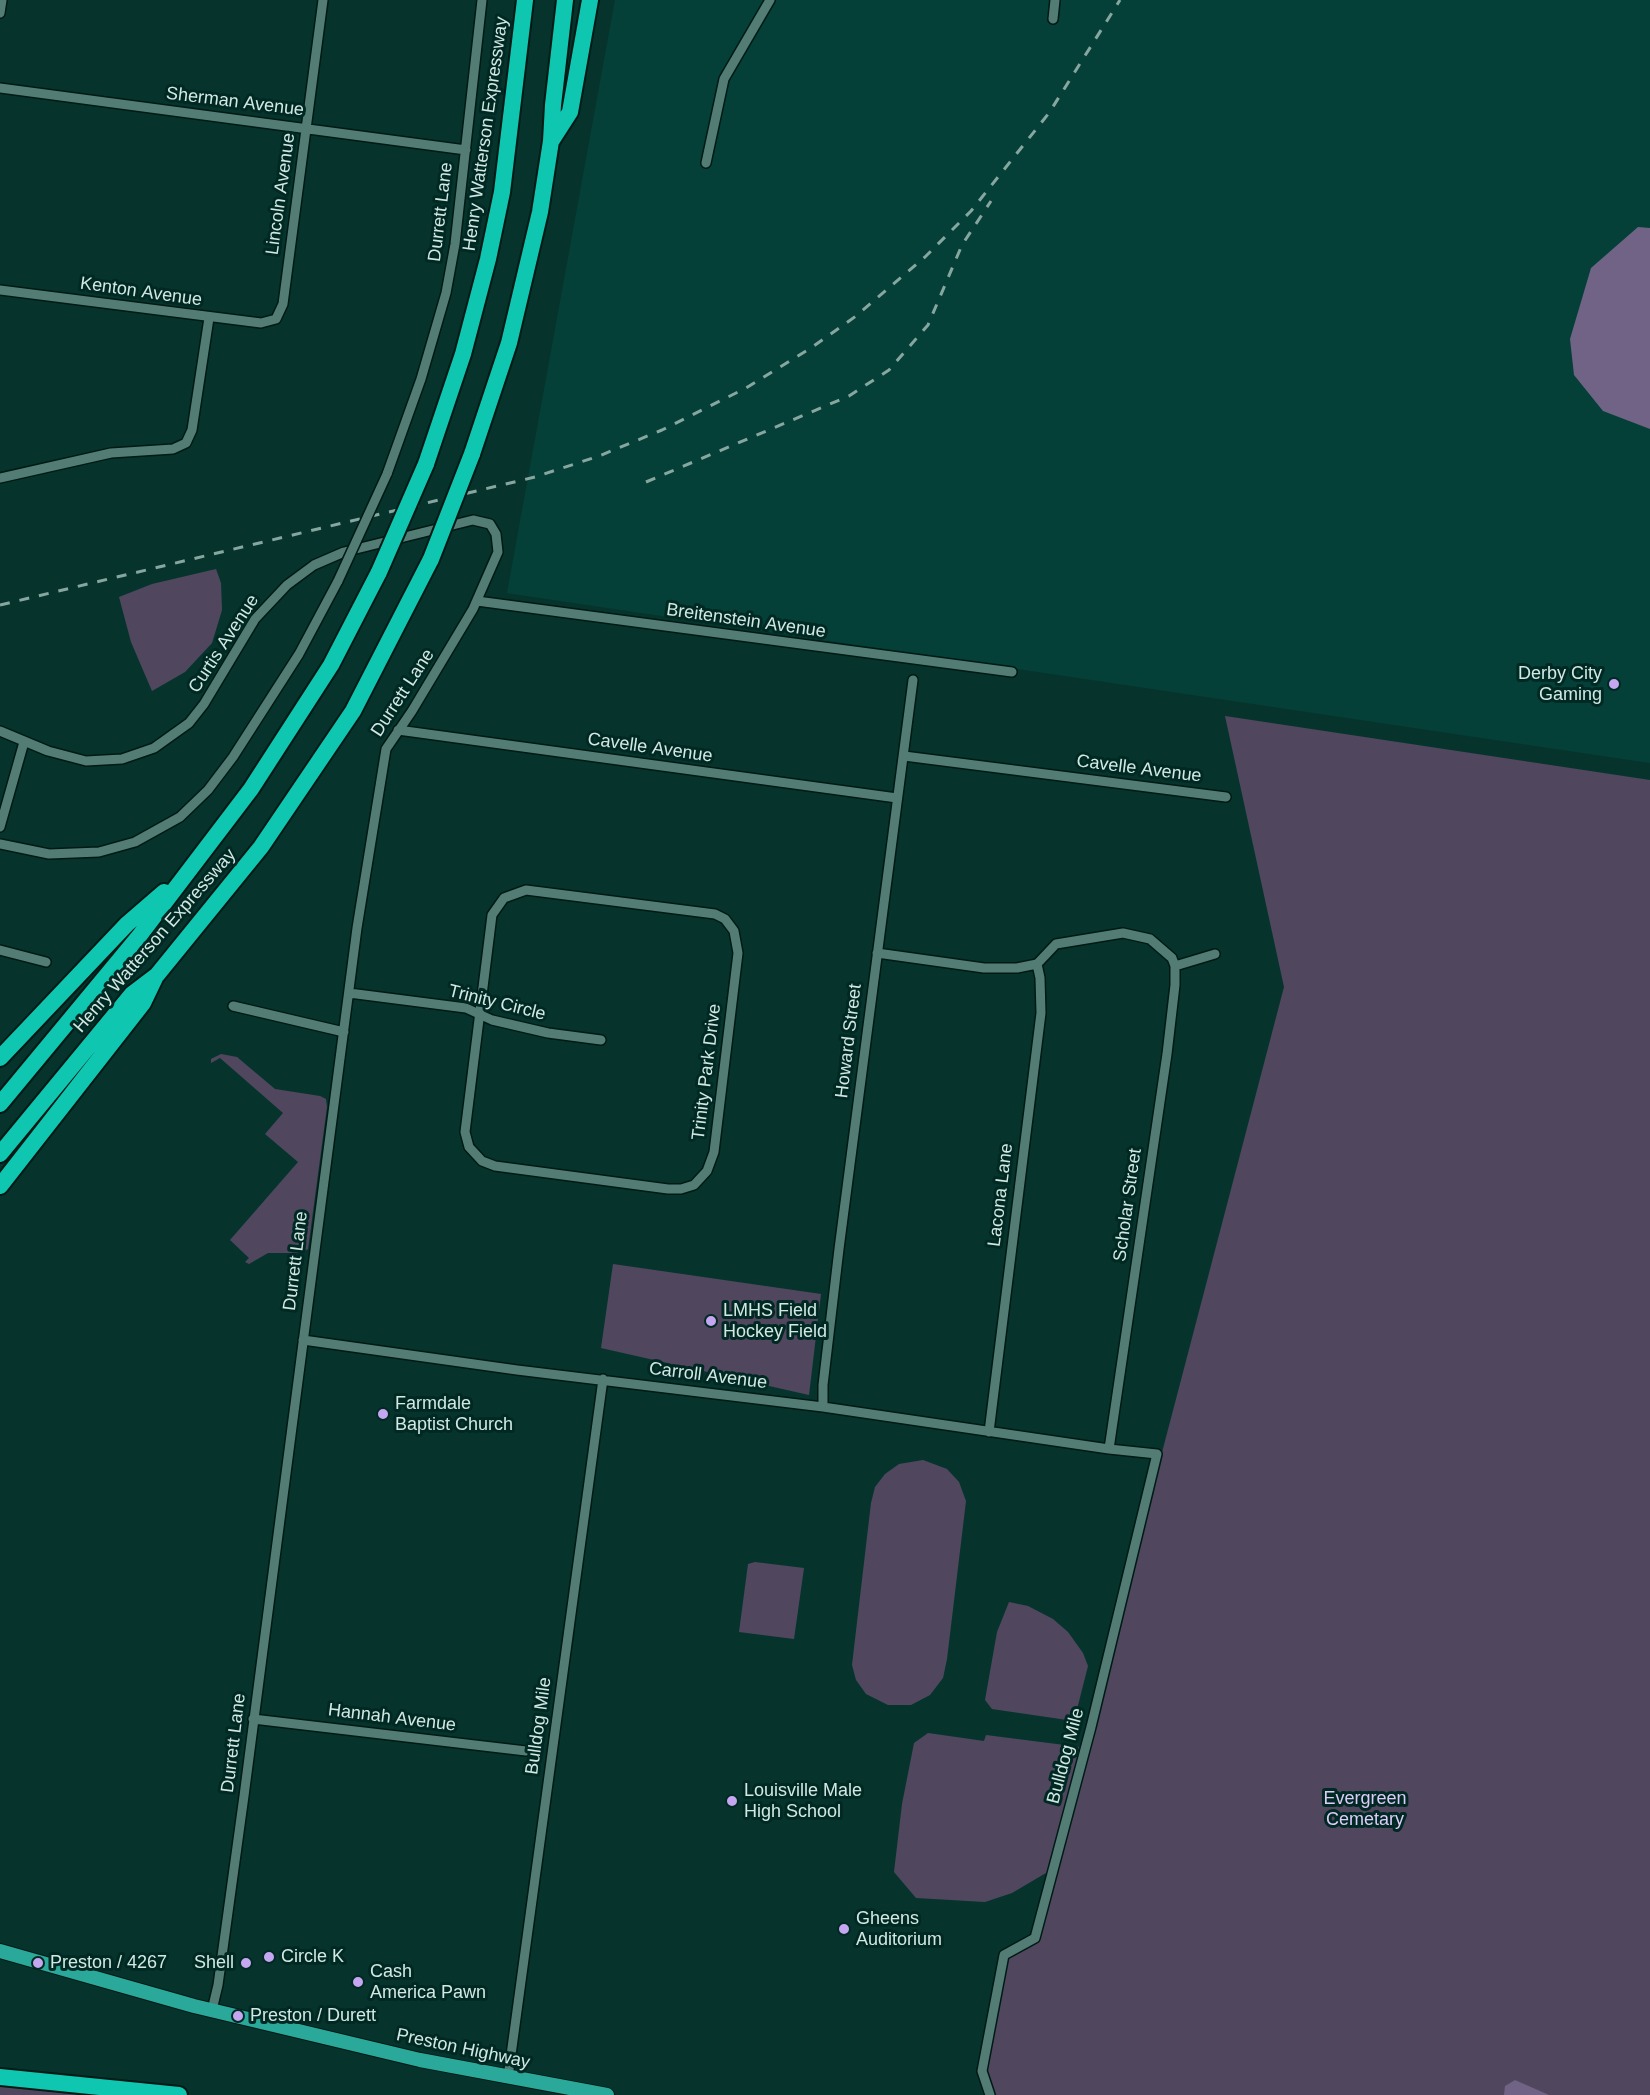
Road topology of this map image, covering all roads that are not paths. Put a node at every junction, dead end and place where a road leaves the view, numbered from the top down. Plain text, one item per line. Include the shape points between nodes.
1 (2, 0) edge
2 (322, 0) edge
3 (482, 0) edge
4 (525, 0) edge
5 (566, 0) edge
6 (590, 0) edge
7 (770, 0) edge
8 (1055, 0) edge
9 (0, 13) edge
10 (1053, 19) dead end
11 (0, 88) edge
12 (306, 128) junction
13 (552, 141) junction
14 (466, 150) junction
15 (706, 163) dead end
16 (0, 290) edge
17 (209, 318) junction
18 (276, 319) joint
19 (0, 478) edge
20 (498, 546) joint
21 (477, 602) junction
22 (1012, 672) dead end
23 (914, 680) dead end
24 (398, 730) junction
25 (0, 731) edge
26 (24, 742) junction
27 (904, 756) junction
28 (1227, 797) dead end
29 (897, 798) junction
30 (0, 827) edge
31 (0, 844) edge
32 (192, 868) junction
33 (0, 950) edge
34 (877, 953) junction
35 (1215, 954) dead end
36 (46, 962) dead end
37 (1037, 964) junction
38 (1175, 966) junction
39 (157, 975) junction
40 (349, 993) junction
41 (233, 1006) dead end
42 (479, 1014) junction
43 (344, 1032) junction
44 (601, 1040) dead end
45 (0, 1058) edge
46 (0, 1104) edge
47 (0, 1154) edge
48 (0, 1186) edge
49 (303, 1340) junction
50 (603, 1379) junction
51 (823, 1407) junction
52 (989, 1432) junction
53 (1109, 1449) junction
54 (253, 1719) junction
55 (526, 1751) dead end
56 (0, 1951) edge
57 (212, 2010) junction
58 (0, 2077) edge
59 (508, 2077) junction
60 (179, 2095) edge
61 (607, 2095) edge
62 (990, 2095) edge

1 - 9 street
2 - 12 street, Lincoln Avenue
3 - 14 street, Durrett Lane
4 - 32 highway, Henry Watterson Expressway, bridge via 503,180 488,259 463,354 426,464 379,572 331,665 251,789
5 - 13 highway, Henry Watterson Expressway
6 - 13 highway via 570,112
7 - 15 street via 724,79
8 - 10 street
11 - 12 street, Sherman Avenue
12 - 14 street, Sherman Avenue
12 - 18 street, Lincoln Avenue via 283,304
13 - 39 highway, Henry Watterson Expressway, bridge via 522,295 496,387 431,559 390,642 321,760 261,847
14 - 31 street, Durrett Lane, bridge via 446,293 387,474 338,581 298,654 233,757 208,790 180,817 135,842 91,853 49,854
16 - 17 street, Kenton Avenue
17 - 18 street, Kenton Avenue via 261,323
17 - 19 street via 192,430 186,443 173,449 111,453
20 - 21 street, Durrett Lane
20 - 26 street, Curtis Avenue via 490,524 473,520 344,552 315,566 288,585 255,619 196,715 154,748 122,759 86,761
21 - 22 street, Breitenstein Avenue
21 - 24 street, Durrett Lane
23 - 27 street, Howard Street
24 - 29 street, Cavelle Avenue
24 - 40 street, Durrett Lane via 386,749
25 - 26 street, Curtis Avenue
26 - 30 street
27 - 28 street, Cavelle Avenue
27 - 29 street, Howard Street
29 - 34 street, Howard Street
32 - 45 highway via 128,924
32 - 46 highway, Henry Watterson Expressway
33 - 36 street
34 - 37 street via 984,968
34 - 51 street, Howard Street
35 - 38 street
37 - 38 street via 1056,944 1123,933 1150,939 1167,952
37 - 52 street, Lacona Lane via 1041,1013
38 - 53 street, Scholar Street via 1167,1054
39 - 47 highway, Henry Watterson Expressway via 132,994
39 - 48 highway via 143,1003
40 - 42 street, Trinity Circle via 466,1008
40 - 43 street, Durrett Lane
41 - 43 street
42 - 42 street, Trinity Park Drive via 465,1132 469,1147 482,1161 522,1170 681,1189 694,1185 707,1172 714,1152 738,953 734,931 724,920 704,912 533,890 515,892 499,903 492,915
42 - 44 street, Trinity Circle via 548,1033
43 - 49 street, Durrett Lane
49 - 50 street, Carroll Avenue via 517,1371
49 - 54 street, Durrett Lane
50 - 51 street, Carroll Avenue
50 - 59 street, Bulldog Mile
51 - 52 street, Carroll Avenue
52 - 53 street, Carroll Avenue
53 - 62 street, Bulldog Mile via 1157,1454 1035,1938 1004,1955 982,2071
54 - 55 street, Hannah Avenue
54 - 57 street, Durrett Lane
56 - 57 main road, Preston Highway
57 - 59 main road, Preston Highway
58 - 60 highway
59 - 61 main road, Preston Highway

